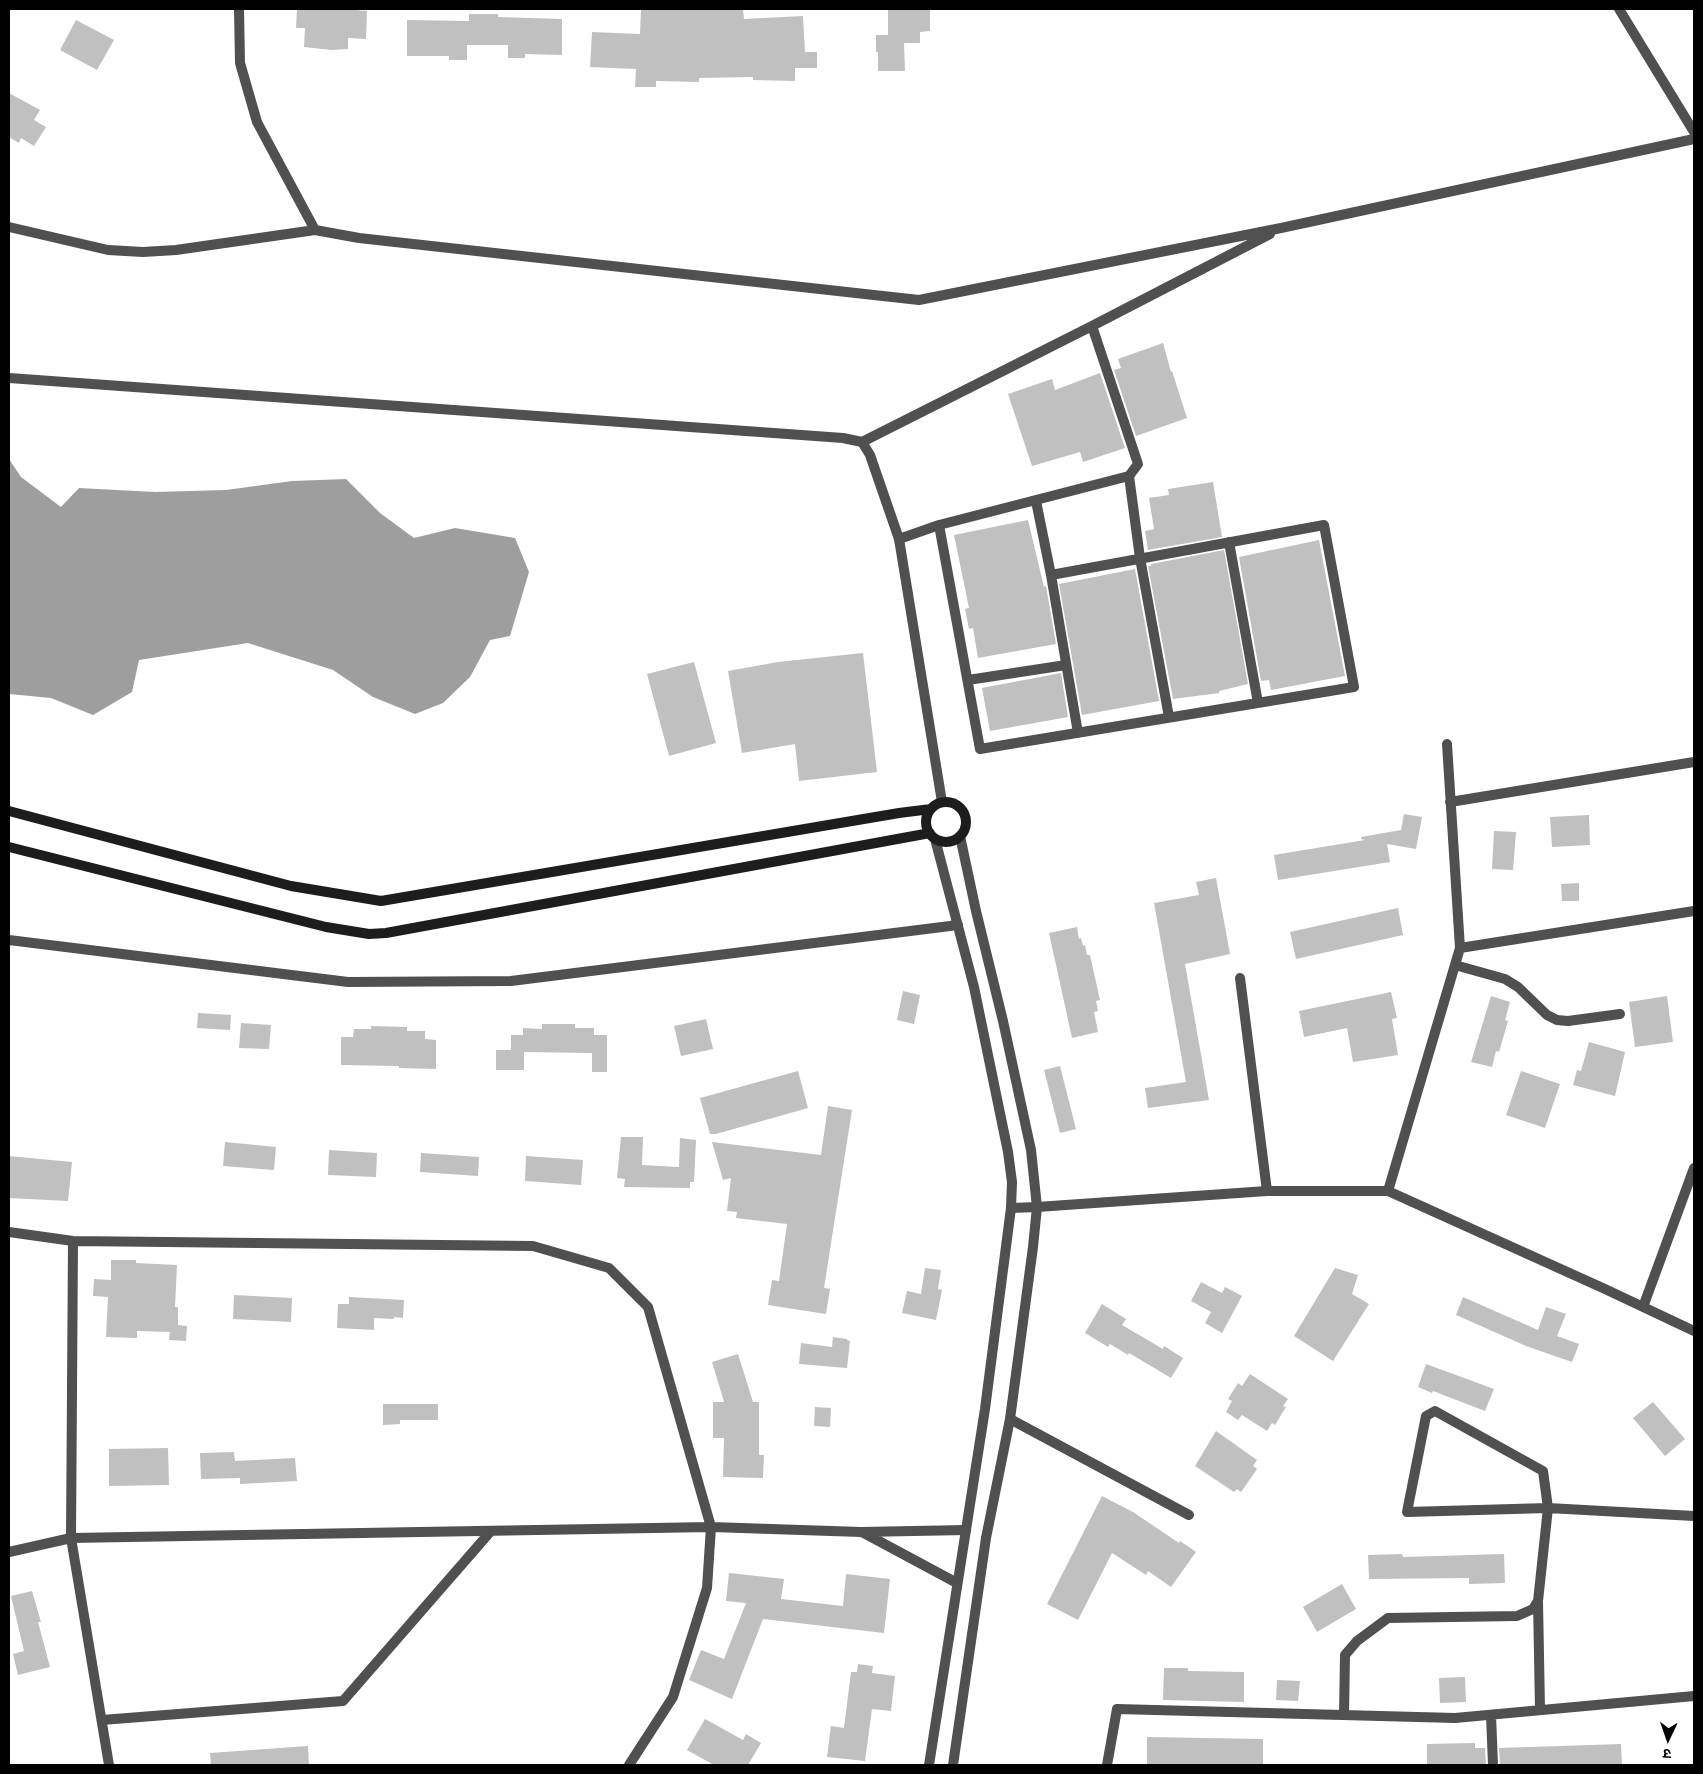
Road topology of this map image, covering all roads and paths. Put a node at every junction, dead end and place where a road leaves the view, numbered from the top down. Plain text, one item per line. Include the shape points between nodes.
1 (239, 9) edge
2 (1619, 9) edge
3 (1694, 132) edge
4 (1694, 139) edge
5 (9, 227) edge
6 (1281, 228) junction
7 (315, 230) junction
8 (1092, 326) junction
9 (9, 378) edge
10 (862, 442) junction
11 (1129, 476) junction
12 (1036, 501) junction
13 (938, 525) junction
14 (899, 539) junction
15 (1229, 542) junction
16 (1140, 558) junction
17 (1051, 575) junction
18 (1066, 665) junction
19 (968, 680) junction
20 (1258, 703) junction
21 (1169, 718) junction
22 (1078, 733) junction
23 (1447, 744) dead end
24 (1694, 762) edge
25 (942, 802) junction
26 (1450, 802) junction
27 (931, 808) junction
28 (9, 811) edge
29 (932, 836) junction
30 (960, 836) junction
31 (9, 847) edge
32 (1694, 911) edge
33 (958, 925) junction
34 (9, 940) edge
35 (1460, 948) junction
36 (1455, 965) junction
37 (1240, 978) dead end
38 (1620, 1014) dead end
39 (1694, 1168) edge
40 (1388, 1191) junction
41 (1267, 1192) junction
42 (1037, 1207) junction
43 (1012, 1208) junction
44 (9, 1232) edge
45 (73, 1241) junction
46 (1643, 1307) junction
47 (1694, 1331) edge
48 (1010, 1419) junction
49 (1548, 1508) junction
50 (1189, 1515) dead end
51 (1694, 1516) edge
52 (711, 1527) junction
53 (966, 1530) junction
54 (491, 1531) junction
55 (861, 1532) junction
56 (71, 1538) junction
57 (9, 1552) edge
58 (957, 1583) junction
59 (1538, 1601) junction
60 (1694, 1696) edge
61 (1540, 1710) junction
62 (1344, 1715) junction
63 (1491, 1715) junction
64 (102, 1720) junction
65 (109, 1765) edge
66 (629, 1765) edge
67 (929, 1765) edge
68 (953, 1765) edge
69 (1107, 1765) edge
70 (1493, 1765) edge

1 - 7 street via 240,63 257,122
2 - 3 street
4 - 6 street
5 - 7 street via 108,250 143,252
6 - 7 street via 919,300 359,238
6 - 8 street
8 - 10 street
8 - 11 street via 1138,464
9 - 10 street via 823,436
10 - 14 street via 870,455
11 - 12 street
11 - 16 street
12 - 13 street
12 - 17 street
13 - 14 street
13 - 19 street
14 - 25 street
15 - 16 street
15 - 20 street
15 - 20 street via 1324,525 1354,686
16 - 17 street
16 - 21 street
17 - 18 street
18 - 19 street
18 - 22 street
19 - 22 street via 980,749
20 - 21 street
21 - 22 street
23 - 26 street
24 - 26 street
25 - 27 main road
25 - 30 main road via 956,803 965,813 966,826
26 - 35 street
27 - 28 main road via 381,901 291,886
27 - 29 main road via 926,821
29 - 30 main road via 947,842
29 - 31 main road via 368,934 326,927
29 - 33 street
30 - 42 street via 1031,1150
32 - 35 street
33 - 34 street via 511,981 348,982
33 - 43 street via 1008,1152
35 - 36 street
36 - 38 street via 1505,979 1518,987 1546,1015 1557,1020
36 - 40 street
37 - 41 street
39 - 46 street
40 - 41 street
40 - 46 street
41 - 42 street
42 - 43 street
42 - 48 street
43 - 53 street
44 - 45 street
45 - 52 street via 533,1246 609,1268 648,1307
45 - 56 street
46 - 47 street
48 - 50 street
48 - 68 street via 986,1538
49 - 49 street via 1543,1471 1435,1411 1426,1416 1407,1512
49 - 51 street
49 - 59 street
52 - 54 street
52 - 55 street
52 - 66 street via 707,1588 673,1697
53 - 55 street
53 - 58 street
54 - 56 street
54 - 64 street via 343,1701
55 - 58 street
56 - 57 street
56 - 64 street
58 - 67 street
59 - 61 street
59 - 62 street via 1533,1609 1516,1616 1388,1618 1357,1640 1345,1655
60 - 61 street
61 - 63 street
62 - 63 street via 1455,1718
62 - 69 street via 1117,1709
63 - 70 street
64 - 65 street

